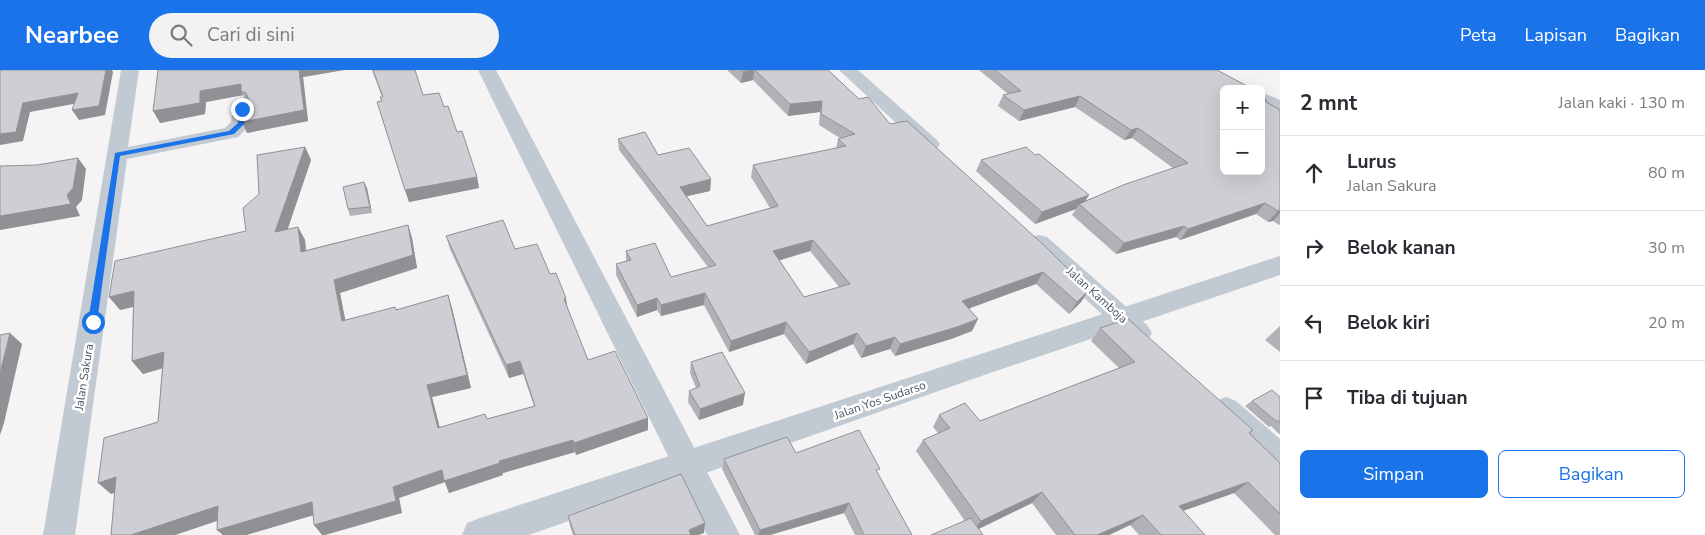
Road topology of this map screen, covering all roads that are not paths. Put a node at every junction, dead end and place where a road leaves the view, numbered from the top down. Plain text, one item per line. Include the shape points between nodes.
1 (130, 70) edge
2 (487, 70) edge
3 (848, 70) edge
4 (1265, 100) edge
5 (1280, 108) edge
6 (242, 109) dead end
7 (117, 155) junction
8 (943, 156) edge
9 (1021, 227) edge
10 (1280, 265) edge
11 (1120, 316) junction
12 (1156, 348) edge
13 (1207, 393) edge
14 (1280, 457) edge
15 (690, 465) junction
16 (59, 535) edge
17 (480, 535) edge
18 (724, 535) edge

1 - 7 street, Jalan Sakura
2 - 15 street
3 - 8 street
4 - 5 street
6 - 7 street via 241,124 232,133
7 - 16 street, Jalan Sakura
9 - 11 street, Jalan Kamboja
10 - 11 street, Jalan Yos Sudarso
11 - 12 street, Jalan Kamboja
11 - 15 street, Jalan Yos Sudarso
13 - 14 street
15 - 17 street, Jalan Yos Sudarso
15 - 18 street

